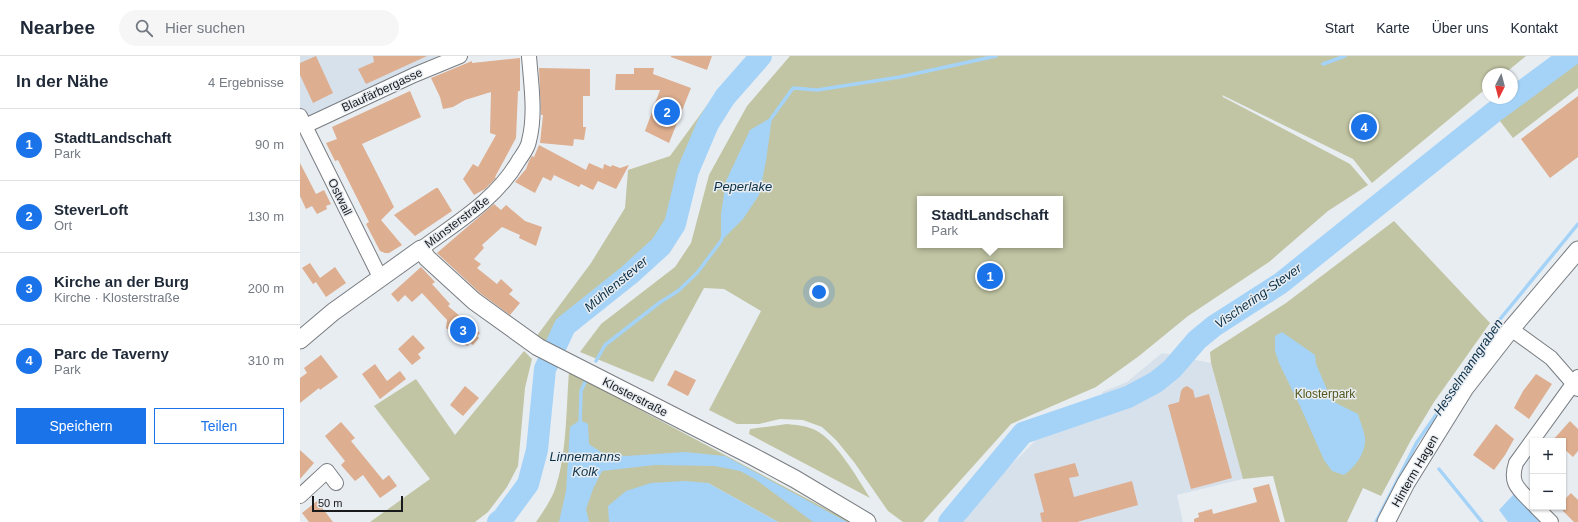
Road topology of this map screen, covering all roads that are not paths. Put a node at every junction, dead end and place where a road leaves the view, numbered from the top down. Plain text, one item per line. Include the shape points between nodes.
1 (460, 56) edge
2 (529, 56) edge
3 (302, 121) edge
4 (421, 249) junction
5 (1578, 250) edge
6 (381, 278) junction
7 (1511, 329) junction
8 (300, 340) edge
9 (1576, 383) edge
10 (336, 483) dead end
11 (300, 496) edge
12 (1530, 501) edge
13 (1539, 510) edge
14 (867, 522) edge
15 (1386, 522) edge
16 (1551, 522) edge

1 - 3 street, Blaufärbergasse
2 - 4 street, Münsterstraße via 532,126 529,143 515,167 492,196
3 - 6 street, Ostwall
4 - 6 street, Münsterstraße
4 - 14 street, Klosterstraße via 427,258 474,301 538,347 796,479
5 - 7 street, Hinterm Hagen
6 - 8 street, Münsterstraße
7 - 9 street via 1551,358
7 - 15 street, Hinterm Hagen via 1465,388 1406,483
9 - 12 street via 1516,463 1512,474 1517,487
10 - 11 street via 332,466
13 - 16 street

